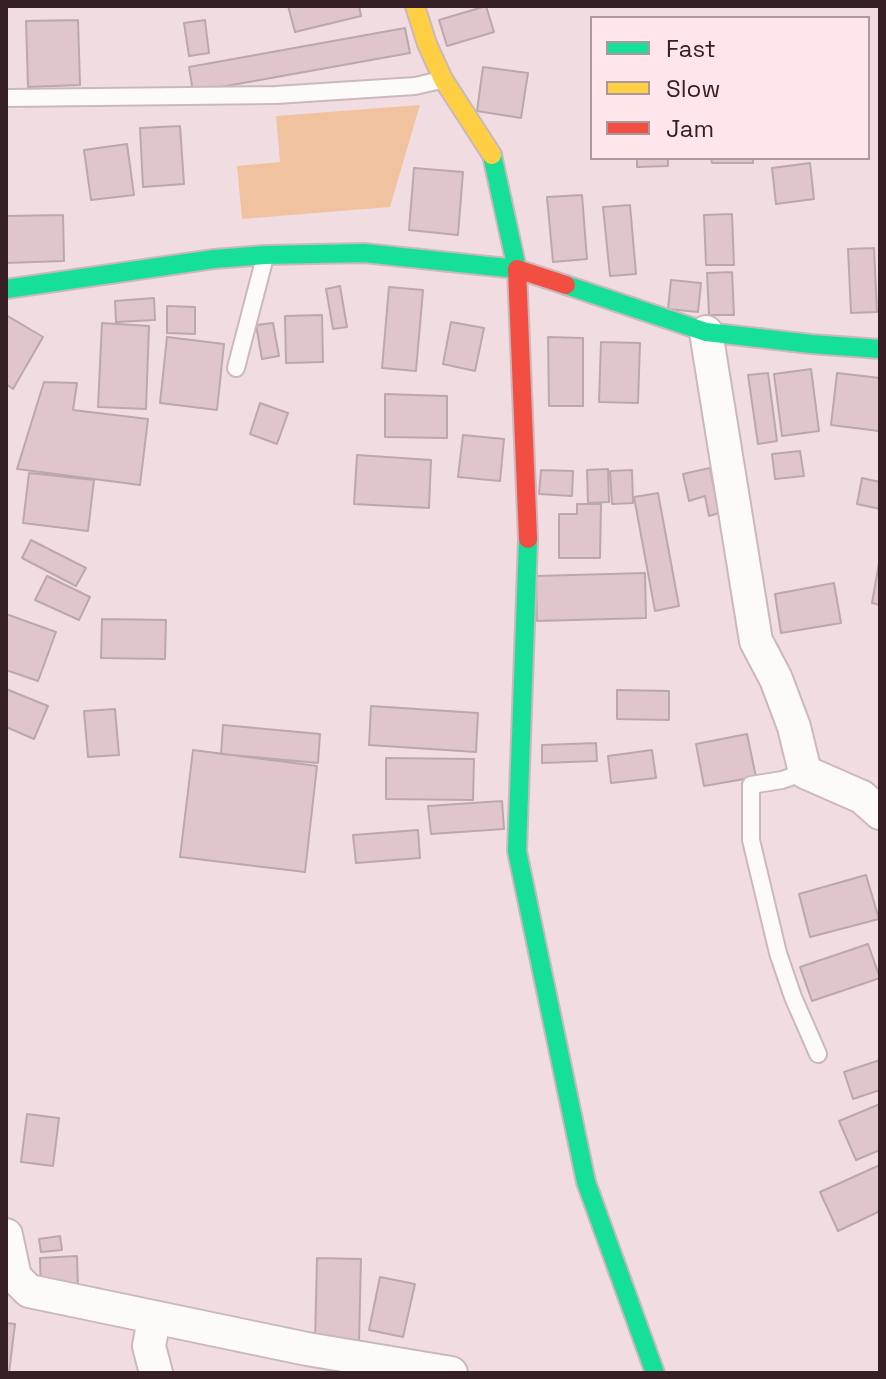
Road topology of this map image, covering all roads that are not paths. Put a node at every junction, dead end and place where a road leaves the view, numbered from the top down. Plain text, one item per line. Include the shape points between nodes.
1 (415, 6) edge
2 (443, 79) junction
3 (6, 98) edge
4 (265, 255) junction
5 (517, 269) junction
6 (6, 289) edge
7 (706, 332) junction
8 (880, 349) edge
9 (236, 368) dead end
10 (805, 772) junction
11 (880, 813) edge
12 (818, 1054) dead end
13 (6, 1235) edge
14 (154, 1319) junction
15 (156, 1373) edge
16 (451, 1373) edge
17 (655, 1373) edge

1 - 2 street
2 - 3 lane via 415,86 276,95
2 - 5 street via 493,156
4 - 5 street via 364,253
4 - 6 street
4 - 9 lane
5 - 7 street
5 - 17 street via 528,530 517,851 586,1182
7 - 8 street
7 - 10 street via 756,641 794,727
10 - 11 street via 862,797
10 - 12 lane via 751,785 751,840 778,953
13 - 14 street via 15,1277 29,1291
14 - 15 street via 149,1346
14 - 16 street

